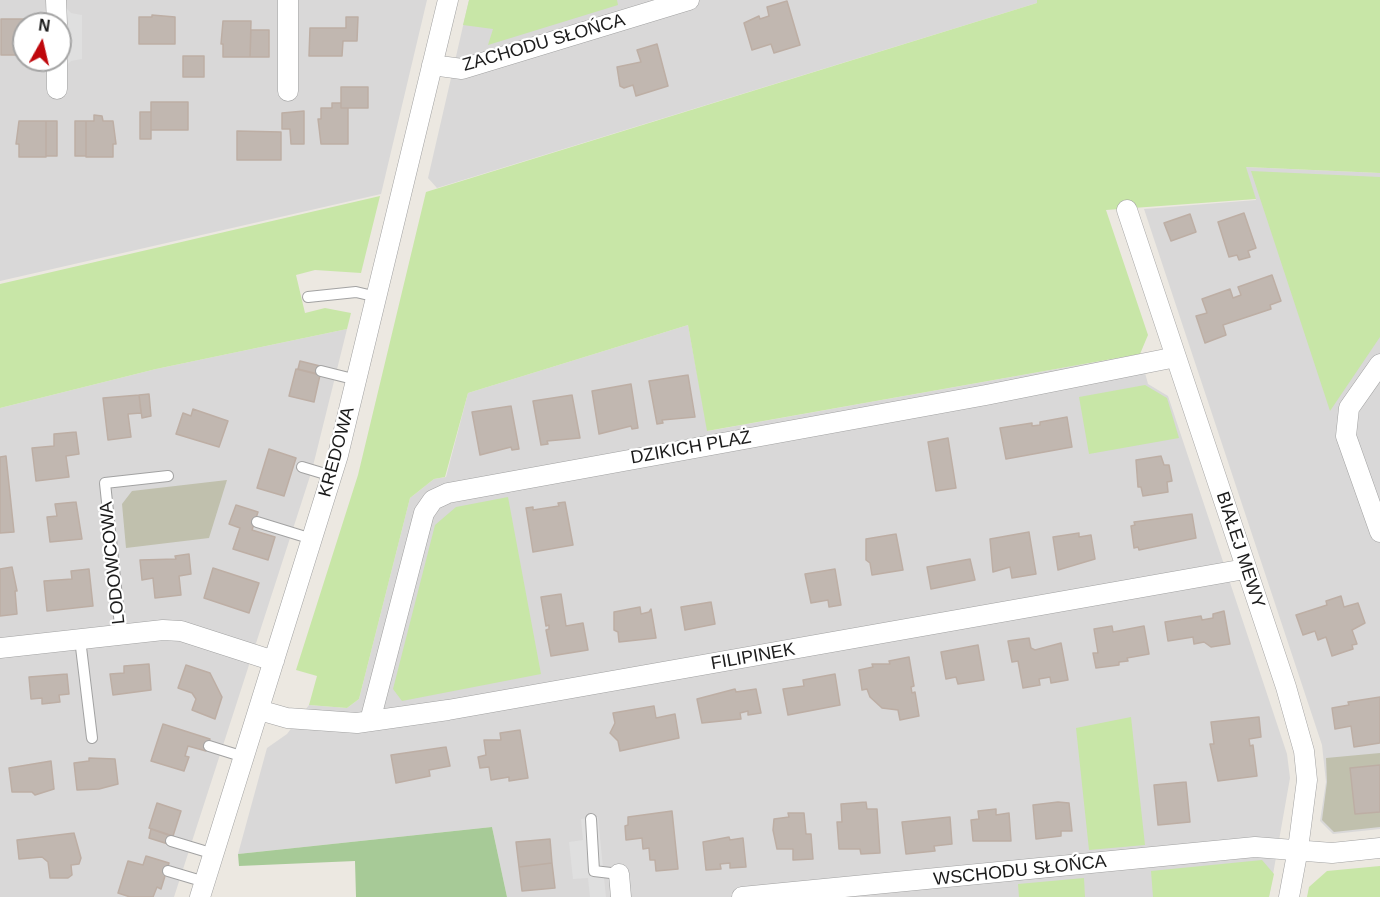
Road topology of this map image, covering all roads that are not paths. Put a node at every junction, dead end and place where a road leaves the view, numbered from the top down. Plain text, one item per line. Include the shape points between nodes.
1 (288, 0) edge
2 (448, 0) edge
3 (689, 0) edge
4 (432, 65) junction
5 (57, 72) edge
6 (57, 89) dead end
7 (288, 91) dead end
8 (1127, 210) dead end
9 (308, 297) dead end
10 (377, 297) junction
11 (1176, 357) junction
12 (1380, 364) edge
13 (321, 371) dead end
14 (357, 380) junction
15 (302, 467) dead end
16 (168, 476) dead end
17 (332, 476) junction
18 (257, 522) dead end
19 (1380, 532) edge
20 (312, 539) junction
21 (1245, 569) junction
22 (121, 635) junction
23 (80, 639) junction
24 (0, 648) edge
25 (274, 662) junction
26 (259, 710) junction
27 (370, 721) junction
28 (92, 738) dead end
29 (209, 746) dead end
30 (244, 757) junction
31 (591, 819) dead end
32 (171, 841) dead end
33 (1380, 848) edge
34 (1298, 849) junction
35 (214, 854) junction
36 (168, 871) dead end
37 (619, 874) joint
38 (203, 890) edge
39 (621, 897) edge
40 (742, 897) edge
41 (1289, 897) edge

1 - 7 street
2 - 4 street, KREDOWA
3 - 4 street, ZACHODU SŁOŃCA via 462,69
4 - 10 street, KREDOWA
5 - 6 street
8 - 11 street, BIAŁEJ MEWY
9 - 10 lane via 341,292
10 - 14 street, KREDOWA
11 - 21 street, BIAŁEJ MEWY
11 - 27 street, DZIKICH PLAŻ via 448,493 433,500 424,513
12 - 19 street via 1349,408 1347,436
13 - 14 lane
14 - 17 street, KREDOWA
15 - 17 lane
16 - 22 lane, LODOWCOWA via 105,483
17 - 20 street, KREDOWA
18 - 20 lane
20 - 25 street, KREDOWA
21 - 27 street, FILIPINEK
21 - 34 street, BIAŁEJ MEWY via 1304,751 1307,780
22 - 23 street, LODOWCOWA
22 - 25 street, LODOWCOWA via 181,631
23 - 24 street, LODOWCOWA
23 - 28 lane
25 - 26 street, KREDOWA
26 - 27 street, FILIPINEK via 287,718
26 - 30 street, KREDOWA
29 - 30 lane
30 - 35 street, KREDOWA
31 - 37 lane via 594,871
32 - 35 lane
33 - 34 street, WSCHODU SŁOŃCA via 1332,853
34 - 40 street, WSCHODU SŁOŃCA via 1255,847
34 - 41 street, BIAŁEJ MEWY
35 - 38 street, KREDOWA
36 - 38 lane
37 - 39 street

